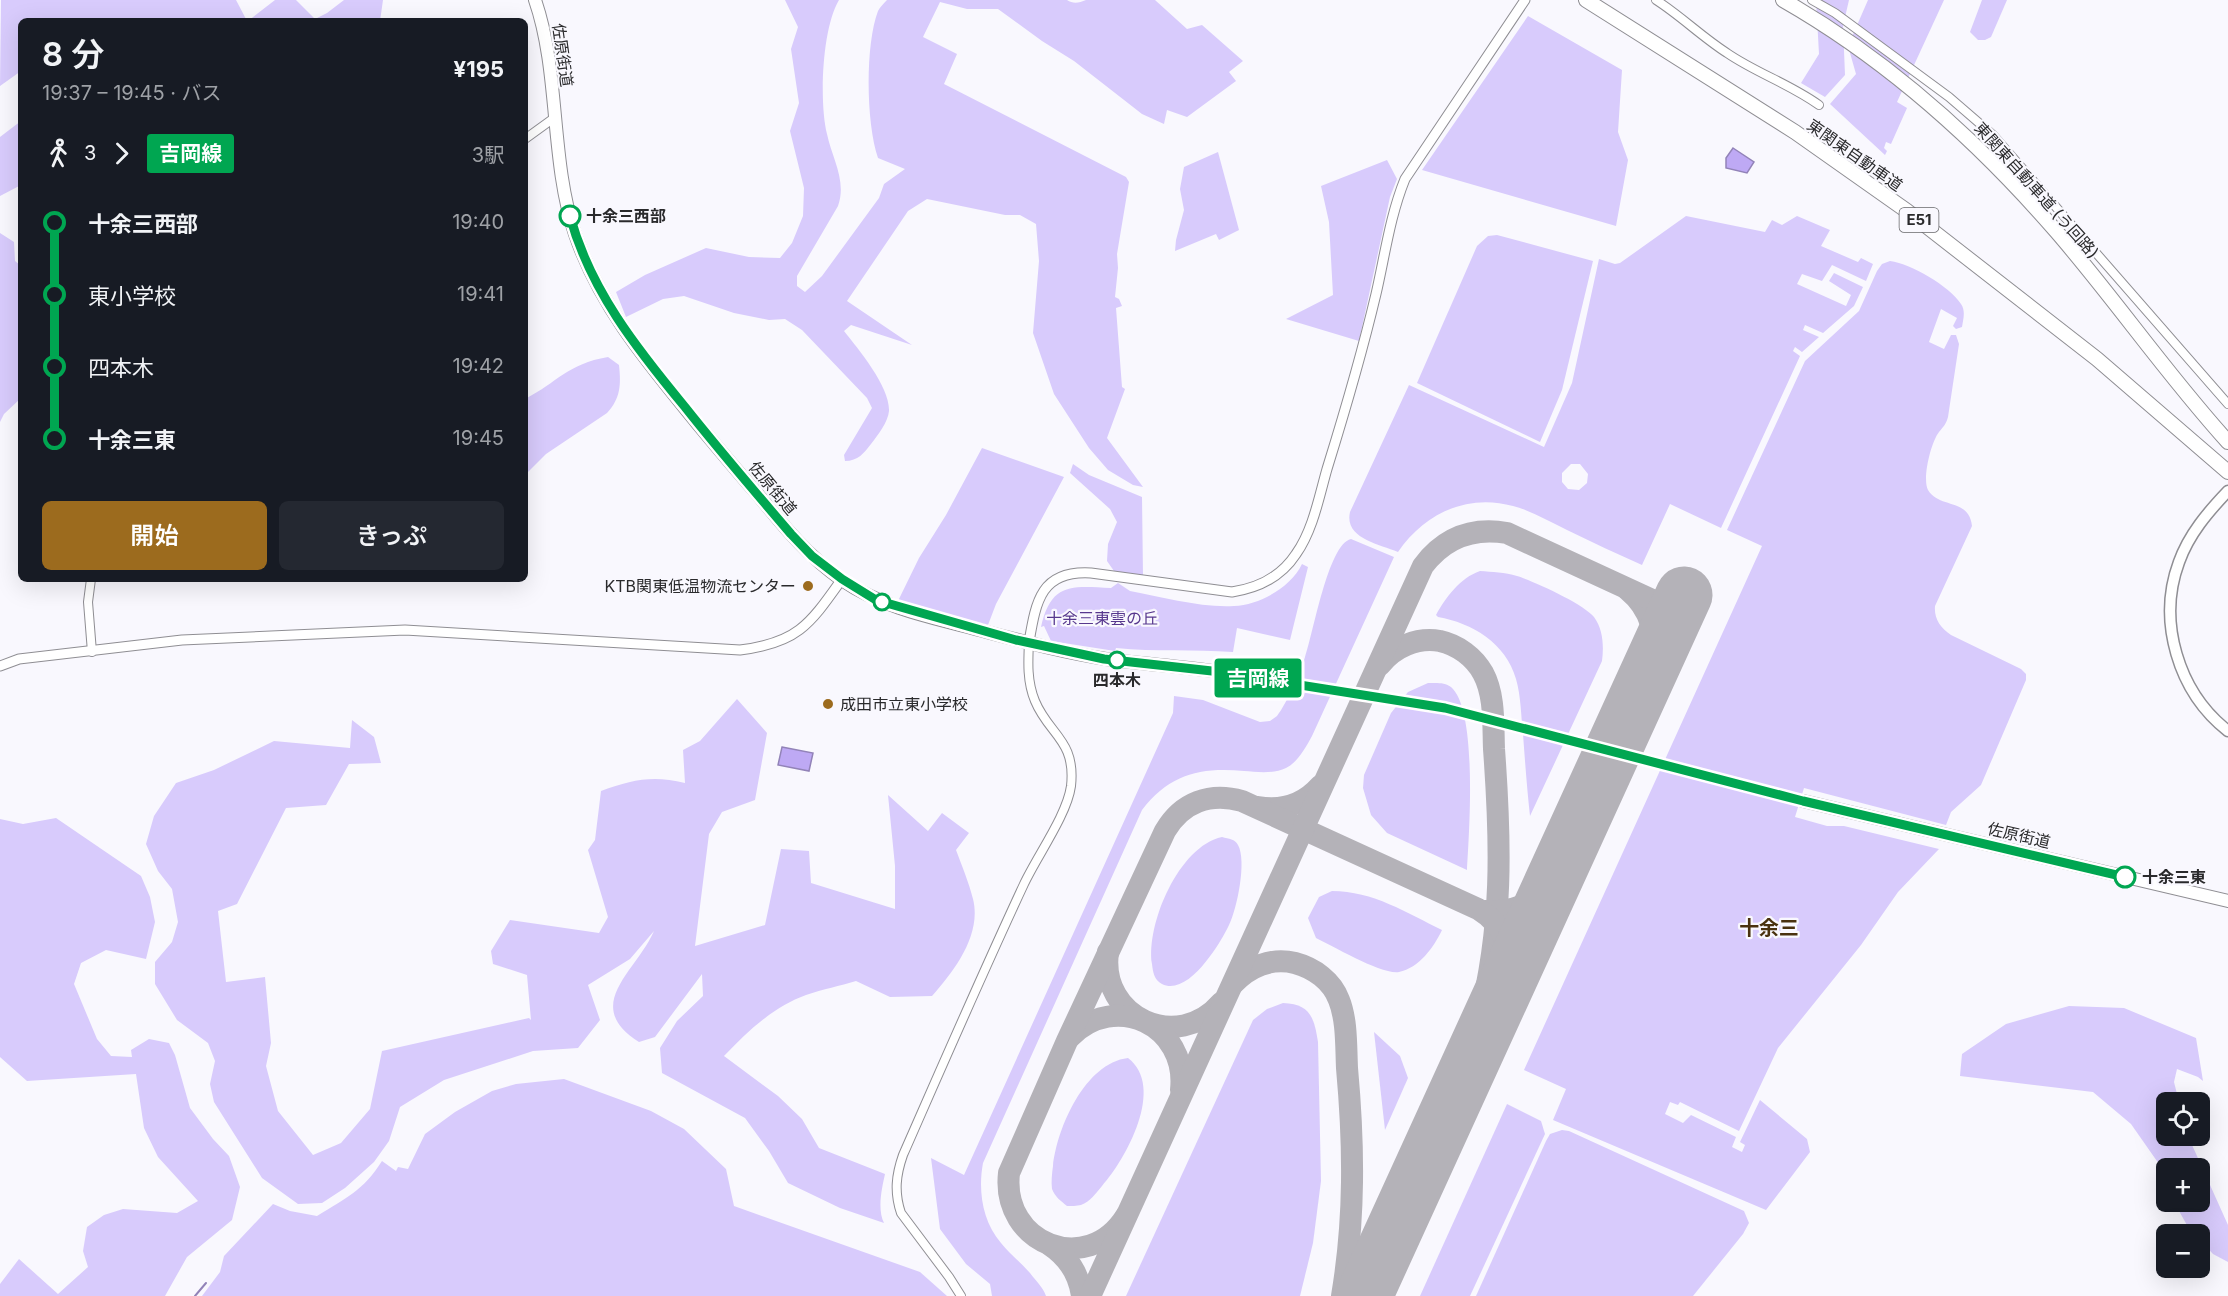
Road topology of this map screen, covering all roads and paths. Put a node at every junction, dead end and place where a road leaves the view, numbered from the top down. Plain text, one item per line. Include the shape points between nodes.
1 (535, 0) edge
2 (1526, 0) edge
3 (1586, 0) edge
4 (1656, 0) edge
5 (1783, 0) edge
6 (1812, 0) edge
7 (1819, 105) dead end
8 (554, 118) junction
9 (528, 137) edge
10 (2228, 404) edge
11 (2228, 442) edge
12 (2228, 472) edge
13 (2225, 494) edge
14 (842, 579) junction
15 (90, 582) edge
16 (1029, 642) junction
17 (92, 652) junction
18 (0, 666) edge
19 (1274, 681) tunnel mouth
20 (2228, 731) edge
21 (1803, 801) tunnel mouth
22 (2228, 901) edge
23 (961, 1296) edge

1 - 8 highway, 佐原街道 via 544,30
2 - 16 street via 1412,167 1398,196 1354,380 1309,530 1297,554 1271,579 1232,592 1091,573 1065,574 1042,592
3 - 12 highway, 東関東自動車道 / E51 via 1795,132 1907,212 2089,352
4 - 7 street via 1726,52
5 - 11 highway, 東関東自動車道 (う回路) via 1912,88 1964,134 2056,231
6 - 10 street via 1949,97 1993,135
8 - 9 street
8 - 14 highway, 佐原街道 via 574,230 611,311 642,355 784,526 812,556
13 - 20 main road via 2195,530 2179,562 2170,612 2175,650 2189,684 2209,714
14 - 16 highway, 佐原街道 via 886,604
14 - 17 street via 815,617 797,633 776,644 740,650 405,630 182,640
15 - 17 street
16 - 19 highway, 佐原街道 via 1104,659
16 - 23 street via 1032,695 1070,756 1071,788 964,1016 896,1179 901,1213
17 - 18 street via 19,659
21 - 22 highway, 佐原街道

